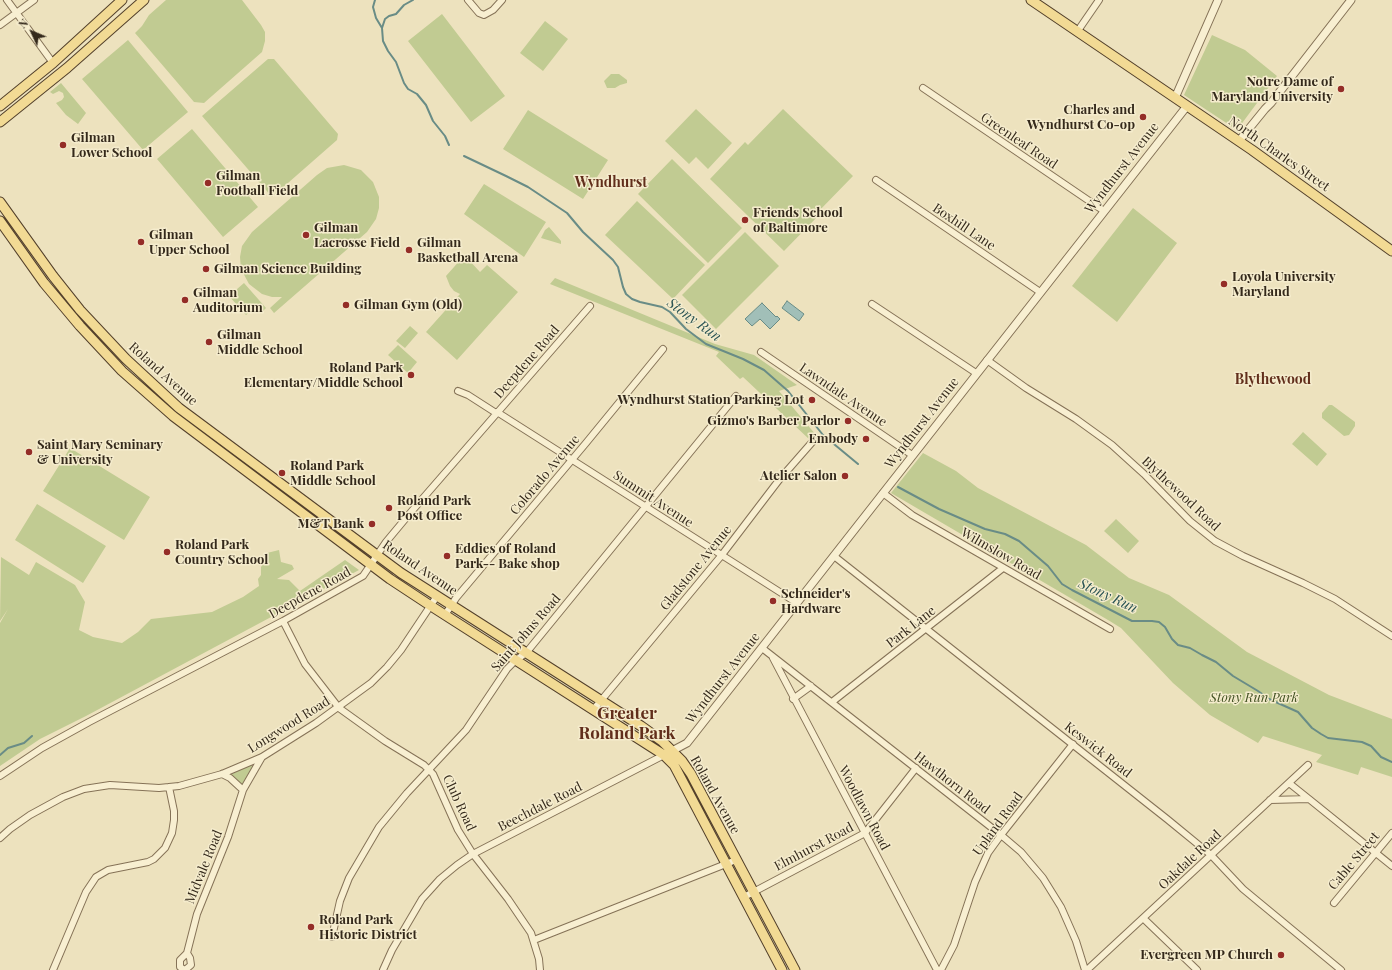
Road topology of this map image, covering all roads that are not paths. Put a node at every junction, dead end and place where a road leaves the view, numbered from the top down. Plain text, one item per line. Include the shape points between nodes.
1 (7, 0) edge
2 (34, 0) edge
3 (122, 0) edge
4 (144, 0) edge
5 (468, 0) edge
6 (502, 0) edge
7 (1031, 0) edge
8 (1099, 0) edge
9 (1218, 0) edge
10 (1351, 0) edge
11 (17, 14) junction
12 (0, 25) edge
13 (1077, 32) junction
14 (53, 62) junction
15 (923, 88) dead end
16 (1175, 98) junction
17 (0, 106) edge
18 (1187, 106) junction
19 (0, 122) edge
20 (1239, 141) junction
21 (876, 180) dead end
22 (0, 202) edge
23 (1104, 211) junction
24 (0, 221) edge
25 (1392, 251) edge
26 (1040, 292) junction
27 (872, 304) dead end
28 (590, 306) dead end
29 (663, 349) dead end
30 (762, 352) dead end
31 (987, 360) junction
32 (976, 374) junction
33 (458, 391) dead end
34 (736, 396) dead end
35 (496, 412) junction
36 (814, 440) dead end
37 (912, 455) junction
38 (572, 460) junction
39 (882, 494) junction
40 (646, 508) junction
41 (377, 556) junction
42 (721, 556) junction
43 (834, 556) junction
44 (371, 565) junction
45 (1003, 568) junction
46 (437, 596) junction
47 (797, 603) junction
48 (451, 605) junction
49 (431, 606) junction
50 (445, 615) junction
51 (283, 621) junction
52 (1110, 629) dead end
53 (926, 630) junction
54 (1392, 636) edge
55 (762, 648) junction
56 (526, 653) junction
57 (772, 655) junction
58 (516, 660) junction
59 (811, 686) junction
60 (794, 699) junction
61 (602, 701) junction
62 (832, 702) junction
63 (338, 708) junction
64 (594, 710) junction
65 (1073, 744) junction
66 (668, 753) junction
67 (262, 757) junction
68 (1308, 766) dead end
69 (916, 768) junction
70 (430, 770) junction
71 (222, 774) junction
72 (0, 776) edge
73 (1289, 783) junction
74 (169, 787) junction
75 (243, 790) junction
76 (1309, 799) junction
77 (1270, 800) junction
78 (865, 833) junction
79 (1392, 833) edge
80 (1001, 835) junction
81 (0, 838) edge
82 (1375, 853) junction
83 (473, 854) junction
84 (1211, 855) junction
85 (736, 860) junction
86 (726, 864) junction
87 (1392, 866) edge
88 (754, 892) junction
89 (744, 897) junction
90 (1334, 903) dead end
91 (1144, 918) junction
92 (332, 937) dead end
93 (534, 940) junction
94 (187, 953) dead end
95 (540, 969) edge
96 (53, 970) edge
97 (383, 970) edge
98 (782, 970) edge
99 (795, 970) edge
100 (936, 970) edge
101 (941, 970) edge
102 (1086, 970) edge
103 (1197, 970) edge
104 (1341, 970) edge

1 - 11 street
2 - 11 street
3 - 14 main road
4 - 19 main road
5 - 6 street via 484,15
7 - 13 main road, North Charles Street
8 - 13 street
9 - 16 street
10 - 20 street
11 - 12 street
11 - 14 street
13 - 16 main road, North Charles Street
14 - 17 main road
15 - 23 street, Greenleaf Road
16 - 18 main road, North Charles Street
18 - 20 main road, North Charles Street
18 - 23 street, Wyndhurst Avenue
20 - 25 main road, North Charles Street
21 - 26 street, Boxhill Lane
22 - 41 main road, Roland Avenue via 69,297 139,372 179,408
23 - 26 street, Wyndhurst Avenue
24 - 44 main road, Roland Avenue via 69,314 142,390 199,437
26 - 31 street, Wyndhurst Avenue
27 - 32 street
28 - 35 street, Deepdene Road
29 - 38 street, Colorado Avenue
30 - 37 street, Lawndale Avenue
31 - 32 street, Wyndhurst Avenue
31 - 54 street, Blythewood Road via 1020,385 1076,419 1112,445 1190,522 1215,541 1335,599
32 - 37 street, Wyndhurst Avenue
33 - 35 street, Summit Avenue
34 - 40 street, Saint Johns Road
35 - 38 street, Summit Avenue
35 - 41 street, Deepdene Road
36 - 42 street, Gladstone Avenue via 775,485
37 - 39 street, Wyndhurst Avenue
38 - 40 street, Summit Avenue
38 - 48 street, Colorado Avenue
39 - 43 street, Wyndhurst Avenue
39 - 45 street, Wilmslow Road via 912,515
40 - 42 street, Summit Avenue
40 - 56 street, Saint Johns Road
41 - 44 street, Deepdene Road
41 - 46 main road, Roland Avenue
42 - 47 street, Summit Avenue
42 - 61 street, Gladstone Avenue
43 - 47 street, Wyndhurst Avenue
43 - 53 street, Keswick Road
44 - 49 main road, Roland Avenue
44 - 51 street, Deepdene Road via 363,576
45 - 52 street, Wilmslow Road
45 - 53 street, Park Lane
46 - 48 main road, Roland Avenue
46 - 49 street, Longwood Road
47 - 55 street, Wyndhurst Avenue
48 - 50 street, Colorado Avenue
48 - 56 main road, Roland Avenue
49 - 50 main road, Roland Avenue
49 - 63 street, Longwood Road via 405,646 387,667 371,683
50 - 58 main road, Roland Avenue
51 - 63 street, Club Road via 305,664
51 - 72 street, Deepdene Road via 82,726 42,748
53 - 62 street, Park Lane
53 - 65 street, Keswick Road
55 - 57 street, Hawthorn Road
55 - 66 street, Wyndhurst Avenue via 687,743
56 - 58 street, Saint Johns Road
56 - 61 main road, Roland Avenue
57 - 59 street, Hawthorn Road
57 - 60 street, Woodlawn Road
58 - 64 main road, Roland Avenue
58 - 70 street, Saint Johns Road via 507,669 466,730
59 - 60 street
59 - 62 street, Hawthorn Road
60 - 78 street, Woodlawn Road
61 - 64 street, Gladstone Avenue
61 - 66 main road, Roland Avenue via 655,736
62 - 69 street, Hawthorn Road
63 - 67 street, Longwood Road
63 - 70 street, Club Road
64 - 66 main road, Roland Avenue
65 - 80 street, Upland Road
65 - 84 street, Keswick Road
66 - 83 street, Beechdale Road
66 - 85 main road, Roland Avenue via 678,756 691,774
66 - 86 main road, Roland Avenue
67 - 71 street, Longwood Road
67 - 75 street, Midvale Road
68 - 73 street, Oakdale Road
69 - 78 street, Elmhurst Road
69 - 80 street, Hawthorn Road
70 - 83 street, Club Road via 458,830
70 - 92 street, Saint Johns Road via 386,817 357,862 340,901
71 - 74 street, Longwood Road
71 - 75 street
73 - 76 street
73 - 77 street, Oakdale Road
74 - 81 street, Longwood Road via 119,785 84,789 30,815
74 - 96 street via 174,826 165,848 148,862 108,870 96,877 86,892
75 - 94 street, Midvale Road via 228,837 197,914
76 - 77 street
76 - 82 street
77 - 84 street, Oakdale Road
78 - 88 street, Elmhurst Road
78 - 100 street, Woodlawn Road
79 - 82 street, Cable Street
80 - 101 street, Upland Road via 979,871 954,945
80 - 102 street, Hawthorn Road via 1030,861 1054,894 1074,935
82 - 87 street
82 - 90 street, Cable Street
83 - 93 street, Club Road via 508,899
83 - 97 street, Beechdale Road via 440,879 422,899
84 - 91 street, Oakdale Road
84 - 104 street, Keswick Road via 1243,889
85 - 86 street
85 - 88 main road, Roland Avenue
86 - 89 main road, Roland Avenue
86 - 93 street
88 - 89 street, Elmhurst Road
88 - 99 main road, Roland Avenue
89 - 98 main road, Roland Avenue
91 - 102 street, Oakdale Road
91 - 103 street
93 - 95 street, Club Road

